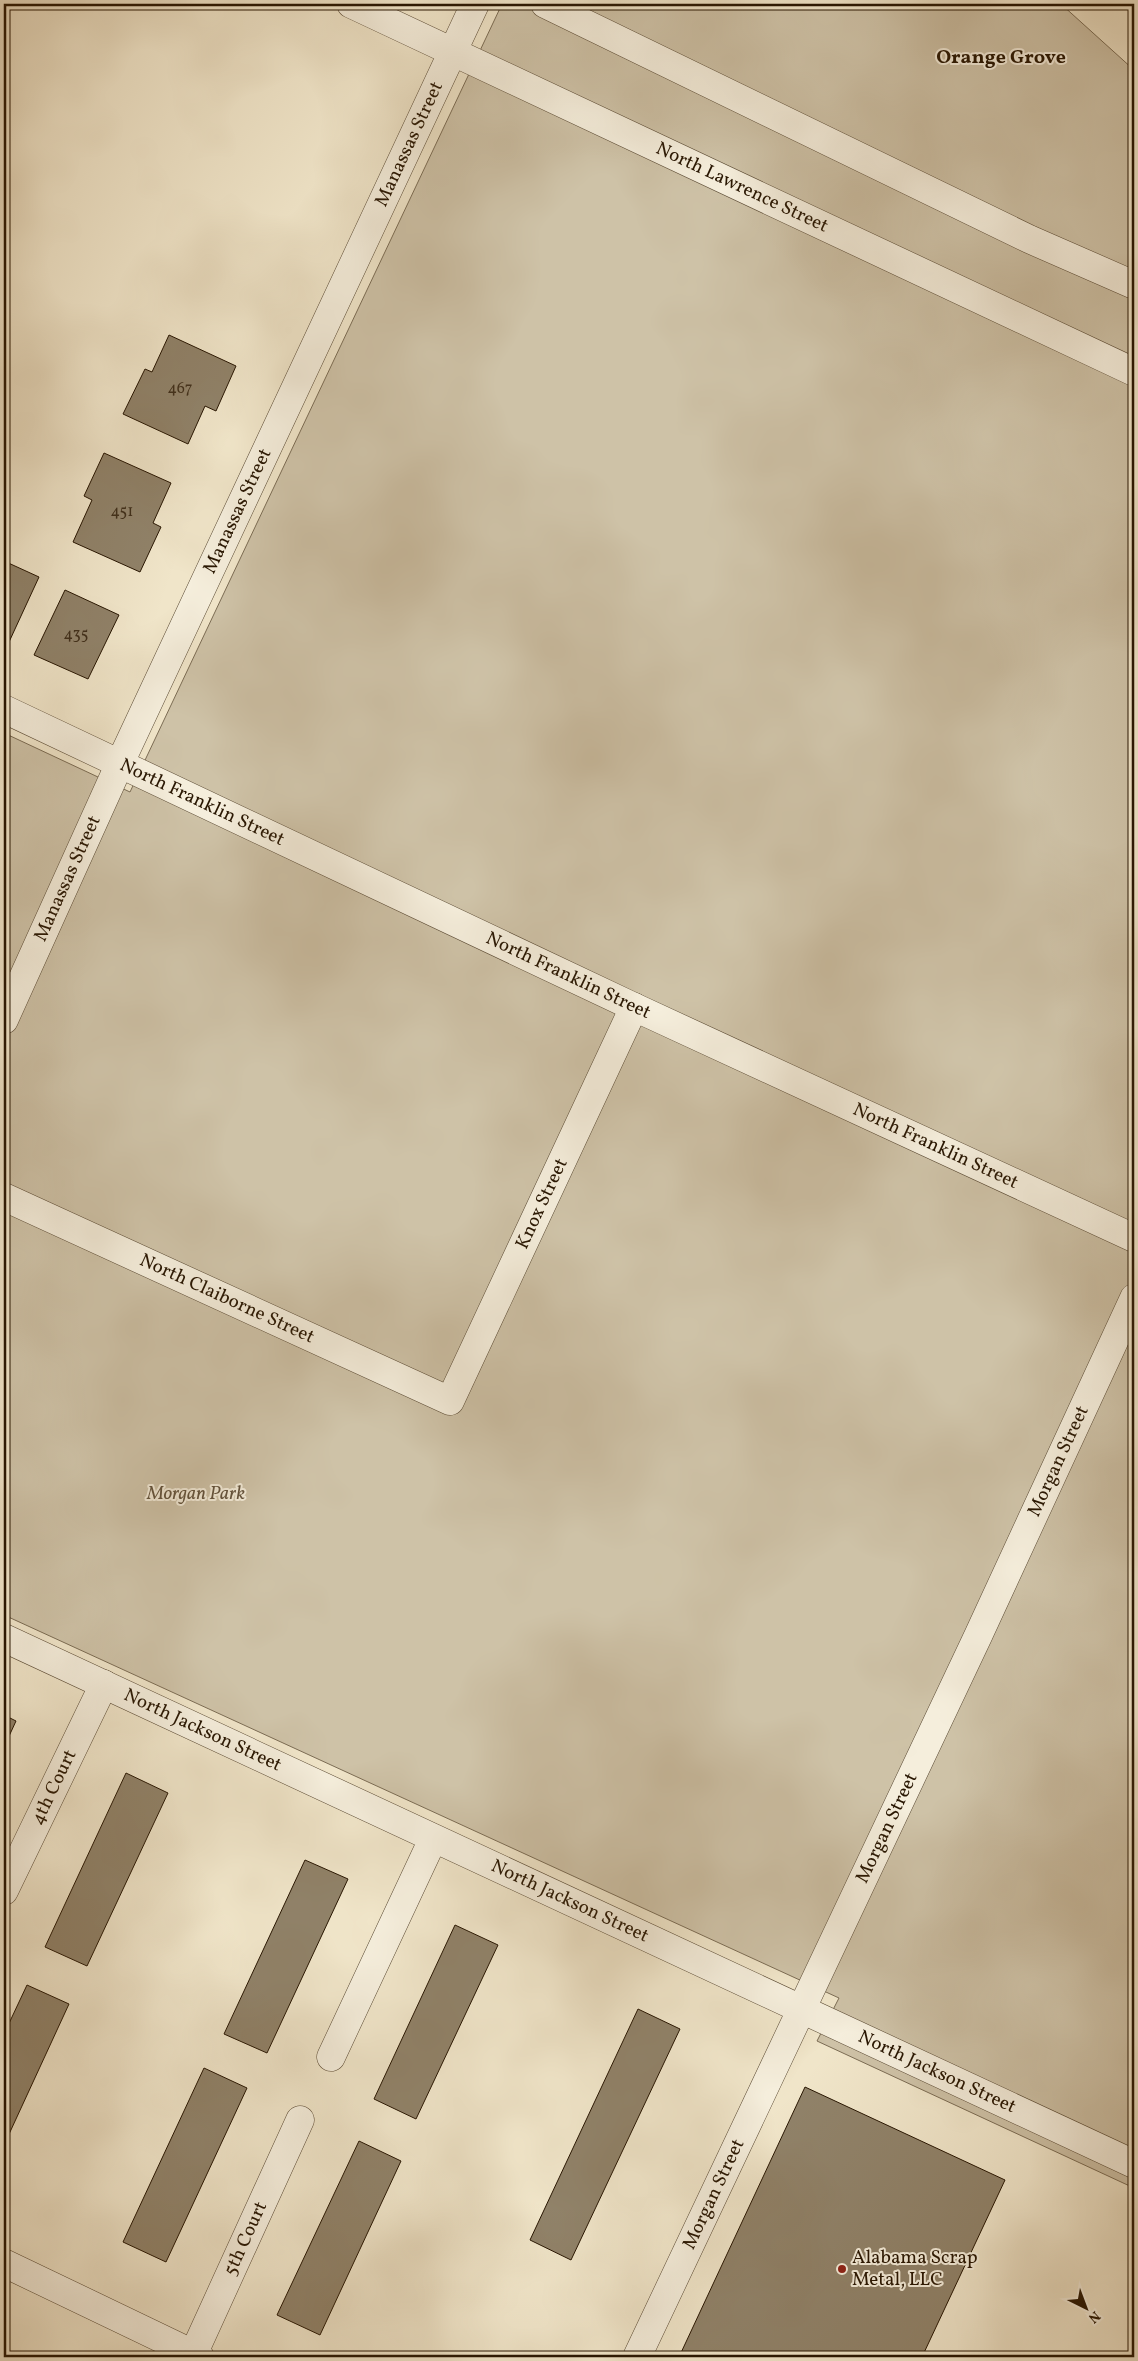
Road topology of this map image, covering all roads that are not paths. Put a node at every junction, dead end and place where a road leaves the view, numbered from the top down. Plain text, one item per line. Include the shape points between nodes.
1 (351, 4) edge
2 (475, 4) edge
3 (545, 4) edge
4 (452, 52) junction
5 (1134, 285) edge
6 (1134, 372) edge
7 (4, 709) edge
8 (120, 763) junction
9 (634, 1007) junction
10 (4, 1020) edge
11 (4, 1197) edge
12 (1134, 1238) edge
13 (1134, 1298) edge
14 (450, 1401) joint
15 (4, 1638) edge
16 (104, 1684) junction
17 (433, 1839) junction
18 (4, 1891) edge
19 (800, 2010) junction
20 (331, 2057) dead end
21 (300, 2120) dead end
22 (1134, 2164) edge
23 (4, 2263) edge
24 (195, 2356) edge
25 (637, 2357) edge

1 - 4 street, North Lawrence Street
2 - 4 street, Manassas Street
3 - 5 street via 1029,238
4 - 6 street, North Lawrence Street
4 - 8 street, Manassas Street
7 - 8 street, North Franklin Street
8 - 9 street, North Franklin Street
8 - 10 street, Manassas Street
9 - 12 street, North Franklin Street
9 - 14 street, Knox Street
11 - 14 street, North Claiborne Street
13 - 19 street, Morgan Street
15 - 16 street, North Jackson Street
16 - 17 street, North Jackson Street
16 - 18 street, 4th Court
17 - 19 street, North Jackson Street
17 - 20 street
19 - 22 street, North Jackson Street
19 - 25 street, Morgan Street
21 - 24 street, 5th Court
23 - 24 street

